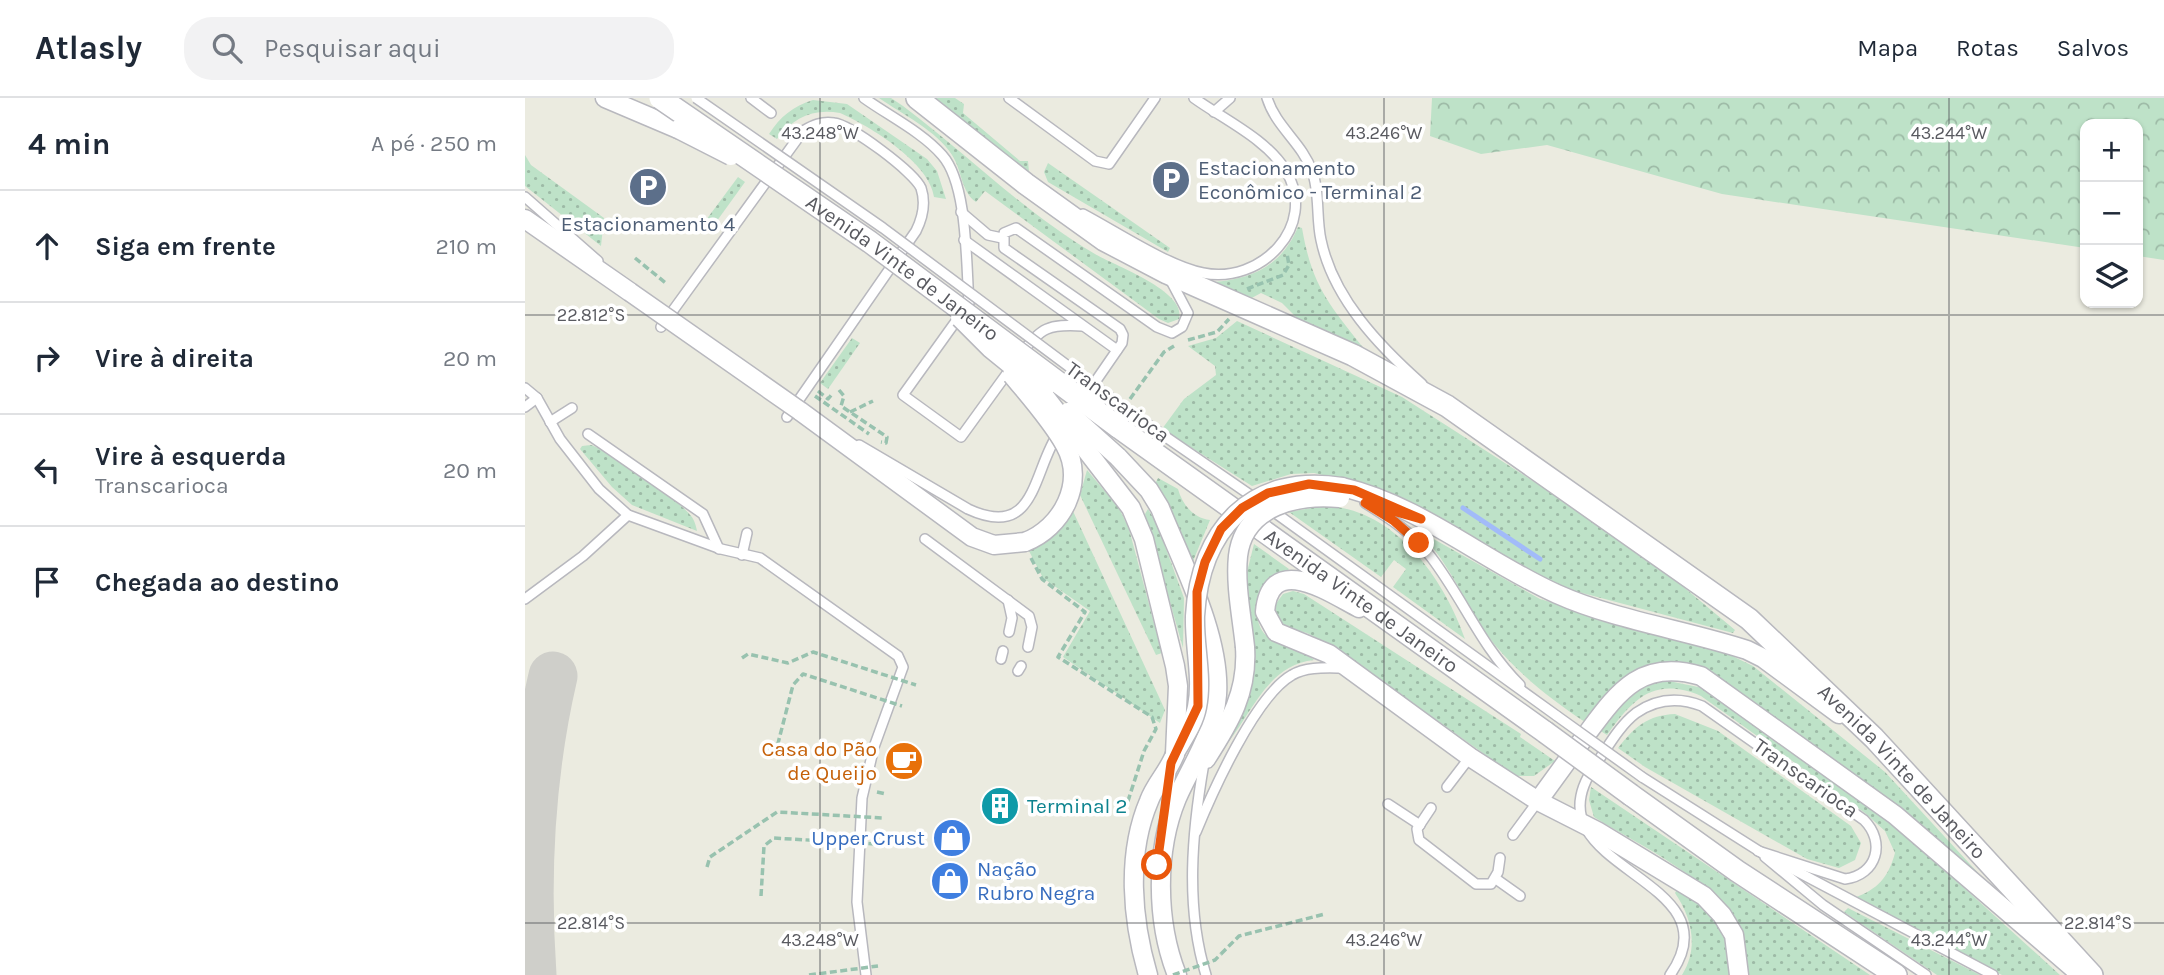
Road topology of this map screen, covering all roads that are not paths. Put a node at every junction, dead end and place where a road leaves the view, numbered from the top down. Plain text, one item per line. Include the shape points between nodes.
1 (605, 98) edge
2 (624, 98) edge
3 (660, 98) edge
4 (696, 98) edge
5 (751, 98) edge
6 (864, 98) edge
7 (917, 98) edge
8 (1009, 98) edge
9 (1155, 98) edge
10 (1194, 98) edge
11 (1230, 98) edge
12 (1267, 98) edge
13 (1214, 112) junction
14 (771, 113) dead end
15 (678, 129) junction
16 (1026, 184) junction
17 (790, 186) junction
18 (525, 197) edge
19 (961, 212) junction
20 (525, 219) edge
21 (1002, 238) junction
22 (964, 240) junction
23 (1167, 273) junction
24 (630, 292) junction
25 (936, 293) junction
26 (1082, 326) junction
27 (661, 327) dead end
28 (990, 348) junction
29 (1117, 350) junction
30 (1036, 385) junction
31 (525, 388) edge
32 (537, 398) junction
33 (1447, 405) junction
34 (525, 407) edge
35 (572, 408) dead end
36 (793, 414) junction
37 (1124, 416) junction
38 (550, 422) junction
39 (588, 433) dead end
40 (1341, 493) junction
41 (1365, 503) junction
42 (628, 515) junction
43 (1421, 519) junction
44 (747, 533) dead end
45 (925, 539) dead end
46 (719, 549) junction
47 (742, 555) junction
48 (1005, 597) junction
49 (525, 599) edge
50 (1396, 627) junction
51 (1009, 632) dead end
52 (1028, 647) dead end
53 (1347, 668) junction
54 (1541, 706) junction
55 (1551, 724) junction
56 (1874, 737) junction
57 (1470, 757) junction
58 (1173, 758) junction
59 (1204, 763) junction
60 (1184, 786) junction
61 (1637, 786) junction
62 (1447, 787) dead end
63 (1538, 801) junction
64 (1388, 804) dead end
65 (1431, 808) dead end
66 (1580, 821) junction
67 (1420, 825) junction
68 (1196, 832) junction
69 (1513, 835) dead end
70 (1758, 851) junction
71 (1500, 858) dead end
72 (1496, 879) junction
73 (1520, 896) dead end
74 (866, 975) edge
75 (1148, 975) edge
76 (1174, 975) edge
77 (1206, 975) edge
78 (1670, 975) edge
79 (1738, 975) edge
80 (1896, 975) edge
81 (1926, 975) edge
82 (1993, 975) edge
83 (2081, 975) edge
84 (2092, 975) edge

1 - 15 street
2 - 15 street
3 - 17 street, Avenida Vinte de Janeiro, bridge
4 - 37 lane, Transcarioca, bridge via 883,228
5 - 14 lane
6 - 19 lane via 943,155 953,173
7 - 16 street, Avenida Vinte de Janeiro
8 - 9 lane via 1095,161 1109,164
10 - 13 lane
11 - 13 lane
12 - 33 lane via 1277,122 1313,171 1321,242 1335,283 1400,364
13 - 16 lane via 1271,153 1286,171 1294,192 1289,234 1271,256 1248,269 1221,274 1192,270
15 - 17 street, bridge
16 - 23 street, Avenida Vinte de Janeiro via 1104,240
17 - 25 street, Avenida Vinte de Janeiro, bridge
18 - 24 lane
19 - 21 lane via 988,234
19 - 22 lane
20 - 24 street
21 - 23 lane via 1016,228 1172,333 1182,327 1188,313
21 - 29 lane via 1004,248 1120,329 1123,335
22 - 26 lane
22 - 26 lane via 969,303 903,395 961,438 1035,335 1060,325
23 - 33 street, Avenida Vinte de Janeiro via 1353,355
24 - 36 street, bridge
25 - 28 street, bridge
25 - 37 street, Avenida Vinte de Janeiro, bridge
26 - 29 lane
27 - 36 lane via 796,138 811,126 842,125 911,173 923,196 923,213 916,231
28 - 30 street, bridge
28 - 36 street, bridge via 1064,444 1070,462 1071,490 1062,513 1047,531 1025,542 994,545 972,537
29 - 36 lane via 1049,446 1029,500 1008,515 978,514
30 - 58 street, bridge via 1123,494 1138,522 1178,686
30 - 60 street, bridge via 1118,457 1160,508 1216,662 1216,708
31 - 32 lane
32 - 34 lane
32 - 38 lane
33 - 56 street, Avenida Vinte de Janeiro via 1749,618
35 - 38 lane
37 - 50 street, Avenida Vinte de Janeiro
37 - 54 lane, Transcarioca via 1276,513
38 - 42 lane via 604,495
39 - 46 lane via 703,514
40 - 41 street
40 - 43 street via 1372,496
40 - 58 street, bridge via 1309,484 1281,488 1242,508 1221,529 1197,592 1198,706
40 - 59 street, bridge via 1283,503 1248,529 1238,553 1237,571 1246,671 1239,702
41 - 43 street
41 - 54 lane, Transcarioca via 1400,525 1431,556 1476,631
42 - 46 lane
42 - 49 lane
43 - 56 street via 1561,596 1763,658
44 - 47 lane
45 - 48 lane
46 - 47 lane
47 - 74 lane via 777,568 898,656 904,667 874,747 862,798 857,902
48 - 51 lane via 1012,610
48 - 52 lane via 1029,616
50 - 53 street via 1307,581 1277,584 1268,596 1265,612 1276,632 1321,650
50 - 55 street, Avenida Vinte de Janeiro
53 - 57 street
53 - 68 lane via 1303,670 1277,688 1243,736
54 - 55 lane, Transcarioca
55 - 61 street, Avenida Vinte de Janeiro, bridge
56 - 84 street, Avenida Vinte de Janeiro
57 - 62 lane
57 - 63 street
58 - 75 street via 1148,802 1136,855 1137,923
58 - 76 lane via 1157,892 1160,926
59 - 60 street
59 - 68 lane
60 - 76 street via 1171,815 1162,870 1166,937
61 - 70 lane, Transcarioca
61 - 80 street, Avenida Vinte de Janeiro via 1737,871
63 - 66 street
63 - 69 lane
63 - 83 street via 1622,690 1653,673 1701,676 1895,815
64 - 67 lane
65 - 67 lane
66 - 70 lane, Transcarioca via 1582,783 1632,716 1664,700 1691,702 1720,717 1864,820 1876,842 1871,866 1857,878 1845,879
66 - 78 lane via 1596,844 1666,899 1677,915 1685,943
66 - 79 street via 1704,896 1734,935
67 - 72 lane via 1419,840 1476,884 1486,886
68 - 77 lane via 1193,913
70 - 81 lane, Transcarioca via 1823,905
70 - 82 lane, Transcarioca
71 - 72 lane
72 - 73 lane

